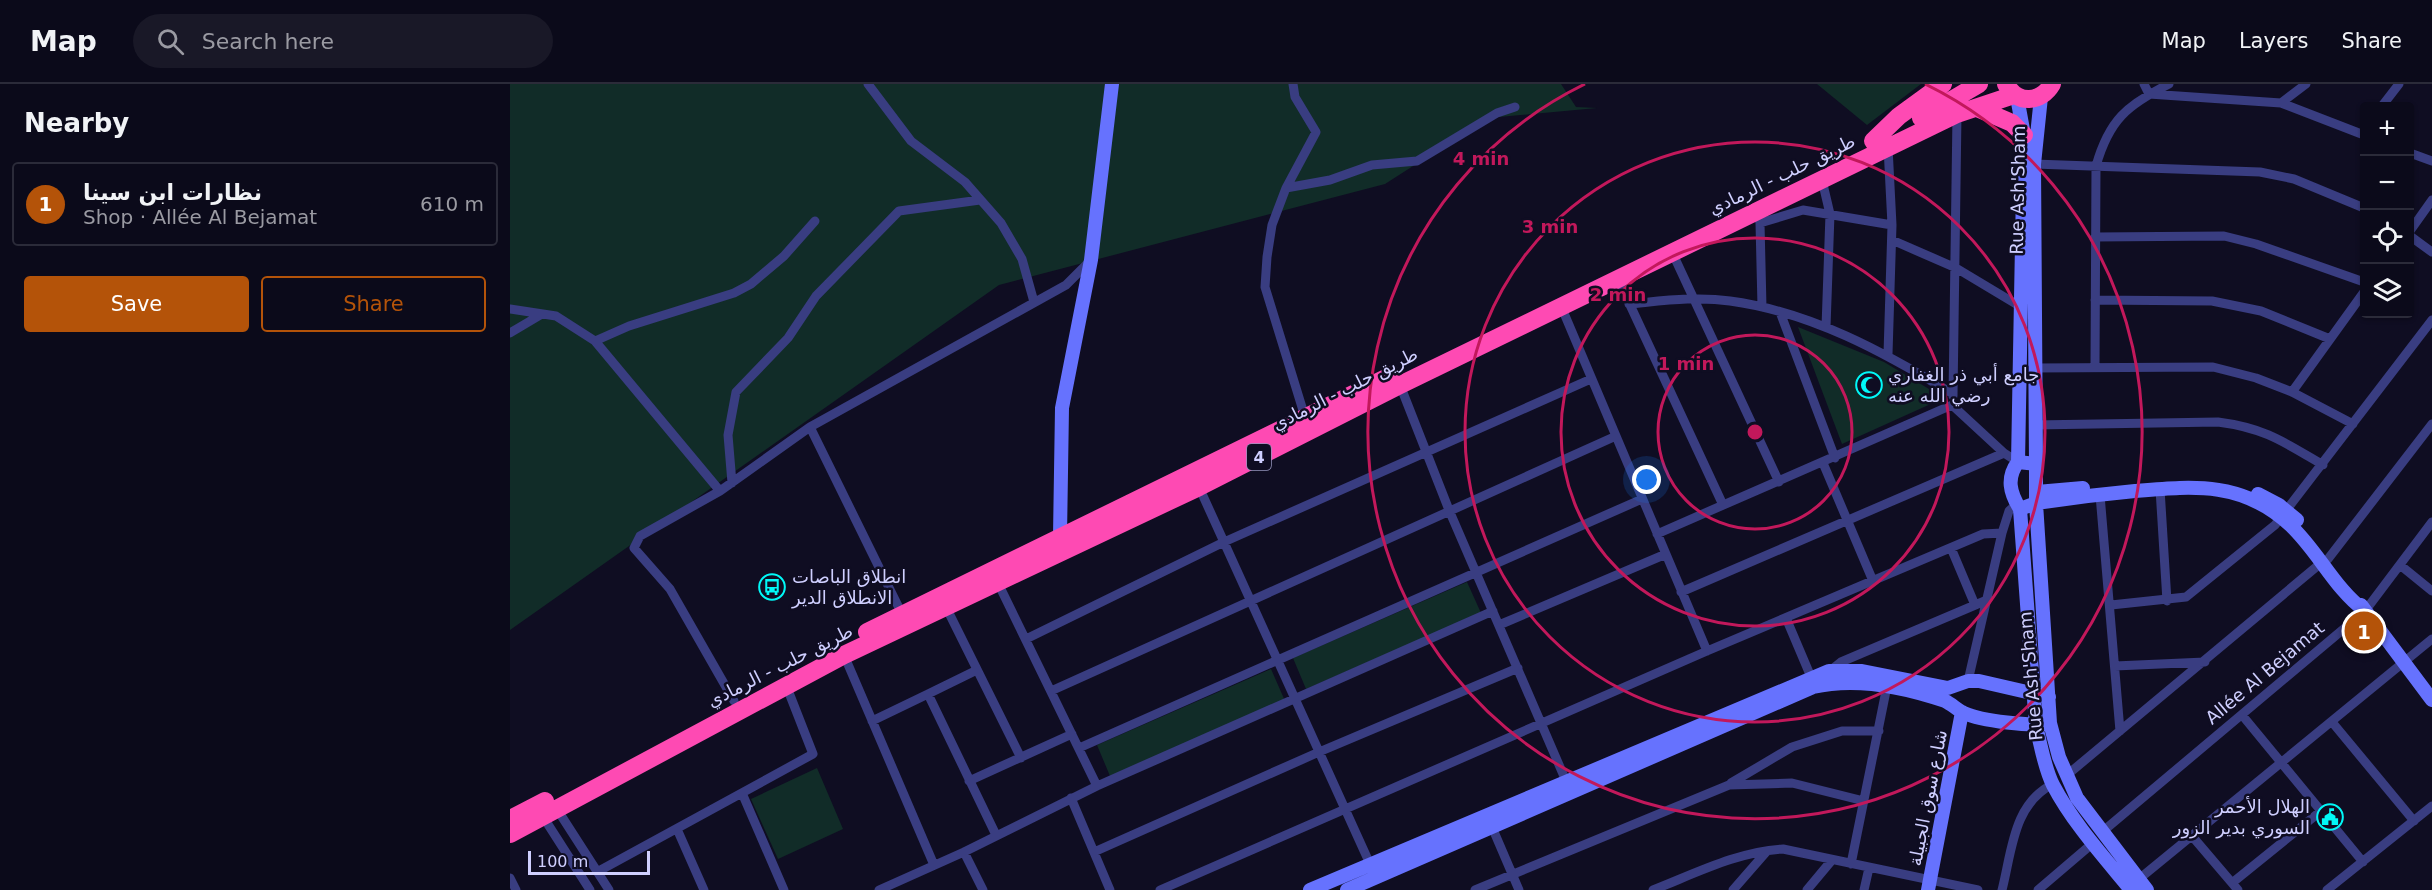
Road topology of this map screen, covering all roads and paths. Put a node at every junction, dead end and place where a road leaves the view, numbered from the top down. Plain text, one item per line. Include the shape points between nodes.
1 (868, 84) edge
2 (1110, 84) edge
3 (1293, 84) edge
4 (1943, 84) edge
5 (1979, 84) edge
6 (2144, 84) edge
7 (2169, 84) edge
8 (2306, 84) edge
9 (2397, 84) edge
10 (2046, 90) edge
11 (2012, 92) edge
12 (2149, 94) junction
13 (2385, 102) edge
14 (2282, 103) junction
15 (1515, 107) dead end
16 (1977, 108) junction
17 (1957, 114) junction
18 (2360, 132) edge
19 (2024, 135) junction
20 (1880, 144) junction
21 (2414, 155) edge
22 (2432, 161) edge
23 (2034, 164) junction
24 (2096, 166) junction
25 (1822, 180) junction
26 (1286, 188) junction
27 (981, 200) junction
28 (2360, 206) edge
29 (2430, 206) edge
30 (1830, 214) junction
31 (1759, 217) junction
32 (815, 221) dead end
33 (1892, 225) junction
34 (2414, 225) edge
35 (2414, 234) edge
36 (2096, 237) junction
37 (1892, 240) junction
38 (1672, 252) junction
39 (2432, 252) edge
40 (1091, 260) junction
41 (1956, 268) junction
42 (1618, 279) junction
43 (2360, 281) edge
44 (2360, 298) edge
45 (1695, 299) junction
46 (2095, 300) junction
47 (1034, 302) junction
48 (1629, 304) junction
49 (1561, 306) junction
50 (1762, 307) junction
51 (2021, 307) junction
52 (510, 309) edge
53 (1780, 312) junction
54 (542, 314) junction
55 (2432, 320) edge
56 (1826, 327) junction
57 (510, 333) edge
58 (2330, 339) junction
59 (595, 341) junction
60 (1888, 354) junction
61 (2095, 366) junction
62 (2034, 368) junction
63 (1591, 379) junction
64 (1400, 385) junction
65 (2292, 392) junction
66 (1953, 394) junction
67 (1952, 405) junction
68 (1305, 417) junction
69 (2353, 424) junction
70 (2432, 424) edge
71 (2034, 425) junction
72 (810, 427) junction
73 (1616, 436) junction
74 (1426, 452) junction
75 (2004, 453) junction
76 (1835, 458) junction
77 (2018, 462) junction
78 (1823, 463) junction
79 (2036, 464) junction
80 (2323, 465) junction
81 (1779, 482) junction
82 (732, 483) junction
83 (1199, 487) junction
84 (2160, 489) junction
85 (720, 491) junction
86 (2100, 495) junction
87 (2036, 497) junction
88 (1642, 499) junction
89 (1723, 506) junction
90 (2018, 506) junction
91 (1449, 510) junction
92 (2285, 515) junction
93 (1849, 519) junction
94 (2432, 522) edge
95 (2002, 533) junction
96 (1657, 534) junction
97 (1060, 536) junction
98 (1224, 542) junction
99 (1951, 548) junction
100 (1666, 554) junction
101 (2324, 561) junction
102 (2400, 565) junction
103 (1476, 571) junction
104 (1874, 581) junction
105 (998, 583) junction
106 (2432, 591) edge
107 (1681, 592) junction
108 (1251, 600) junction
109 (1987, 600) junction
110 (2167, 601) junction
111 (1975, 605) junction
112 (2111, 605) junction
113 (946, 609) junction
114 (1493, 611) junction
115 (2365, 611) junction
116 (902, 614) junction
117 (1786, 618) junction
118 (1499, 625) junction
119 (1026, 639) junction
120 (2432, 639) edge
121 (1707, 651) junction
122 (844, 655) junction
123 (1277, 659) junction
124 (2205, 662) junction
125 (2404, 663) junction
126 (2115, 666) junction
127 (1518, 668) junction
128 (977, 670) junction
129 (1829, 671) junction
130 (1810, 677) junction
131 (1963, 683) junction
132 (786, 686) junction
133 (1887, 686) junction
134 (1051, 691) junction
135 (928, 694) junction
136 (2042, 696) junction
137 (1295, 699) junction
138 (2432, 699) edge
139 (734, 701) junction
140 (1958, 709) junction
141 (2242, 715) junction
142 (872, 721) junction
143 (2332, 722) junction
144 (1542, 723) junction
145 (2043, 725) junction
146 (1879, 731) junction
147 (2120, 732) junction
148 (1072, 734) junction
149 (1079, 748) junction
150 (1319, 752) junction
151 (1021, 758) junction
152 (2282, 763) junction
153 (2067, 775) junction
154 (969, 781) junction
155 (1566, 781) junction
156 (1730, 784) junction
157 (2053, 784) junction
158 (1097, 786) junction
159 (742, 793) junction
160 (1071, 798) junction
161 (1864, 801) junction
162 (2432, 806) edge
163 (546, 807) junction
164 (1344, 808) junction
165 (2321, 811) junction
166 (510, 819) edge
167 (2414, 821) junction
168 (1492, 827) junction
169 (677, 829) junction
170 (510, 834) edge
171 (996, 835) junction
172 (2192, 836) junction
173 (2098, 838) junction
174 (1768, 850) junction
175 (964, 852) junction
176 (1094, 852) junction
177 (1832, 860) junction
178 (2363, 862) junction
179 (1370, 864) junction
180 (1851, 864) junction
181 (934, 865) junction
182 (1869, 868) junction
183 (597, 872) junction
184 (1513, 874) junction
185 (510, 878) edge
186 (1929, 885) edge
187 (2139, 886) edge
188 (2235, 887) edge
189 (516, 890) edge
190 (590, 890) edge
191 (609, 890) edge
192 (704, 890) edge
193 (784, 890) edge
194 (879, 890) edge
195 (983, 890) edge
196 (1110, 890) edge
197 (1160, 890) edge
198 (1310, 890) edge
199 (1347, 890) edge
200 (1475, 890) edge
201 (1520, 890) edge
202 (1653, 890) edge
203 (1733, 890) edge
204 (1807, 890) edge
205 (1864, 890) edge
206 (1977, 890) edge
207 (2002, 890) edge
208 (2038, 890) edge
209 (2327, 890) edge

1 - 27 street via 911,141 965,182
2 - 40 street
3 - 26 street via 1295,97 1316,132
4 - 20 highway via 1899,116
5 - 20 highway, طريق حلب - الرمادي / 4
6 - 12 street
7 - 12 street
8 - 14 street
9 - 13 street
10 - 11 highway, 4 via 2025,99
10 - 23 street, Rue Ash'Sham
11 - 16 highway, طريق حلب - الرمادي / 4
11 - 19 street, Rue Ash'Sham
12 - 14 street
12 - 24 street via 2121,113 2104,139
14 - 18 street
15 - 26 street via 1497,113 1417,161 1372,165 1330,180
16 - 17 highway, طريق حلب - الرمادي / 4
16 - 19 highway via 2013,123
17 - 20 highway, طريق حلب - الرمادي / 4
17 - 41 street
19 - 51 street, Rue Ash'Sham
20 - 25 highway, طريق حلب - الرمادي / 4
20 - 33 street
20 - 68 highway, طريق حلب - الرمادي / 4
21 - 22 street
23 - 24 street
23 - 62 street, Rue Ash'Sham
24 - 28 street via 2260,172 2294,180
24 - 36 street
25 - 30 street
25 - 31 highway, طريق حلب - الرمادي / 4
26 - 68 street via 1272,225 1266,287
27 - 47 street via 1001,223 1022,259
27 - 82 street via 899,211 816,296 788,338 736,392 728,435
29 - 34 street
30 - 31 street via 1803,210
30 - 33 street
30 - 56 street
31 - 38 highway, طريق حلب - الرمادي / 4
31 - 50 street
32 - 59 street via 784,256 751,284
33 - 37 street
35 - 39 street
36 - 43 street via 2224,236
36 - 46 street
37 - 41 street
37 - 60 street
38 - 42 highway, طريق حلب - الرمادي / 4
38 - 45 street
40 - 47 street via 1066,285
40 - 97 street via 1062,408
41 - 51 street
41 - 66 street
42 - 48 street
42 - 49 highway, طريق حلب - الرمادي / 4
44 - 58 street
45 - 48 street
45 - 50 street
45 - 81 street
46 - 58 street via 2212,301 2260,311
46 - 61 street
47 - 72 street
48 - 89 street
49 - 63 street
49 - 64 highway, طريق حلب - الرمادي / 4
50 - 53 street
51 - 77 street, Rue Ash'Sham
52 - 54 street
53 - 56 street
53 - 76 street
54 - 57 street
54 - 59 street via 556,316
55 - 69 street
56 - 60 street
58 - 65 street
59 - 85 street
60 - 66 street
61 - 62 street
61 - 65 street via 2213,368
62 - 71 street, Rue Ash'Sham
63 - 73 street
63 - 74 street
64 - 74 street
64 - 83 highway, طريق حلب - الرمادي / 4
65 - 69 street
66 - 67 street
67 - 75 street
67 - 76 street
68 - 97 highway, طريق حلب - الرمادي / 4
69 - 80 street
70 - 101 street
71 - 79 street, Rue Ash'Sham
71 - 80 street via 2218,422 2266,432
72 - 82 street
72 - 116 street
73 - 88 street
73 - 91 street
74 - 91 street
74 - 98 street
75 - 77 street
75 - 93 street
76 - 78 street
77 - 79 street
77 - 90 street, Rue Ash'Sham via 2010,488
78 - 81 street
78 - 93 street
79 - 87 street, Rue Ash'Sham
80 - 92 street
81 - 89 street
82 - 85 street
83 - 98 street
83 - 105 highway, طريق حلب - الرمادي / 4
84 - 86 street
84 - 92 street via 2194,486 2223,490
84 - 110 street
85 - 139 street via 639,536 634,548 670,589
86 - 87 street
86 - 112 street
87 - 90 street
87 - 92 street via 2206,480 2240,487
87 - 136 street, Rue Ash'Sham
88 - 96 street
88 - 103 street
89 - 96 street
90 - 95 street via 2008,511
90 - 136 street, Rue Ash'Sham
91 - 103 street
91 - 108 street
92 - 101 street
92 - 110 street via 2191,595
93 - 104 street
93 - 107 street
94 - 102 street, Allée Al Bejamat
95 - 99 street via 1983,534
95 - 109 street
96 - 100 street
97 - 116 highway, طريق حلب - الرمادي / 4
98 - 108 street
98 - 119 street
99 - 104 street
99 - 111 street
100 - 107 street
100 - 118 street
101 - 115 street via 2345,594
101 - 124 street
102 - 106 street
102 - 115 street, Allée Al Bejamat
103 - 114 street
103 - 123 street
104 - 117 street
105 - 113 highway, طريق حلب - الرمادي / 4
105 - 119 street
107 - 121 street
108 - 123 street
108 - 134 street
109 - 111 street
109 - 131 street
110 - 112 street
111 - 129 street via 1841,662
112 - 126 street
113 - 122 highway, طريق حلب - الرمادي / 4
113 - 128 street
114 - 118 street
114 - 137 street
115 - 125 street
115 - 141 street, Allée Al Bejamat
116 - 139 highway, طريق حلب - الرمادي / 4
117 - 121 street
117 - 130 street
118 - 127 street
119 - 134 street
120 - 125 street
121 - 144 street
122 - 132 highway, طريق حلب - الرمادي / 4
122 - 142 street
123 - 137 street
123 - 149 street
124 - 126 street
124 - 147 street
125 - 138 street
125 - 143 street
126 - 147 street
127 - 144 street
127 - 150 street
128 - 135 street
128 - 151 street
129 - 130 street
129 - 131 street via 1862,671 1948,688
130 - 155 street
131 - 136 street
131 - 140 street, شارع سوق الجبيلة
132 - 159 street via 813,754
132 - 163 highway, طريق حلب - الرمادي / 4
133 - 140 street
133 - 146 street
133 - 168 street via 1848,682 1814,687
134 - 148 street
135 - 142 street
135 - 154 street
136 - 145 street, Rue Ash'Sham
137 - 150 street
137 - 158 street
139 - 163 highway, طريق حلب - الرمادي / 4
140 - 145 street
140 - 186 street, شارع سوق الجبيلة
141 - 152 street
141 - 173 street, Allée Al Bejamat
142 - 181 street
143 - 152 street
143 - 167 street
144 - 155 street
144 - 164 street
145 - 153 street, Rue Ash'Sham
145 - 157 street, Rue Ash'Sham
146 - 156 street via 1842,731 1792,747
146 - 161 street
147 - 153 street
148 - 149 street
148 - 151 street
149 - 158 street
150 - 164 street
150 - 176 street
151 - 154 street
152 - 165 street
152 - 172 street
153 - 173 street, Rue Ash'Sham
154 - 171 street
155 - 179 street
156 - 161 street via 1792,783
156 - 184 street
157 - 173 street, Rue Ash'Sham
157 - 207 street via 2037,793 2021,813
158 - 160 street
159 - 169 street
159 - 193 street
160 - 171 street
160 - 176 street
161 - 180 street
162 - 167 street
163 - 166 highway, طريق حلب - الرمادي / 4
163 - 170 highway, طريق حلب - الرمادي / 4
163 - 183 street
163 - 190 street
164 - 179 street
164 - 197 street
165 - 178 street
165 - 188 street
167 - 178 street
168 - 184 street
168 - 199 street
169 - 183 street
169 - 192 street
171 - 175 street
172 - 187 street
172 - 188 street
173 - 187 street, Rue Ash'Sham
173 - 208 street, Allée Al Bejamat
174 - 177 street via 1783,849
174 - 202 street
174 - 203 street
175 - 181 street
175 - 195 street
176 - 196 street
177 - 180 street
177 - 204 street
178 - 209 street
179 - 198 street
180 - 182 street
181 - 194 street
182 - 186 street
182 - 205 street
183 - 191 street
184 - 200 street
184 - 201 street
185 - 189 street
186 - 206 street

